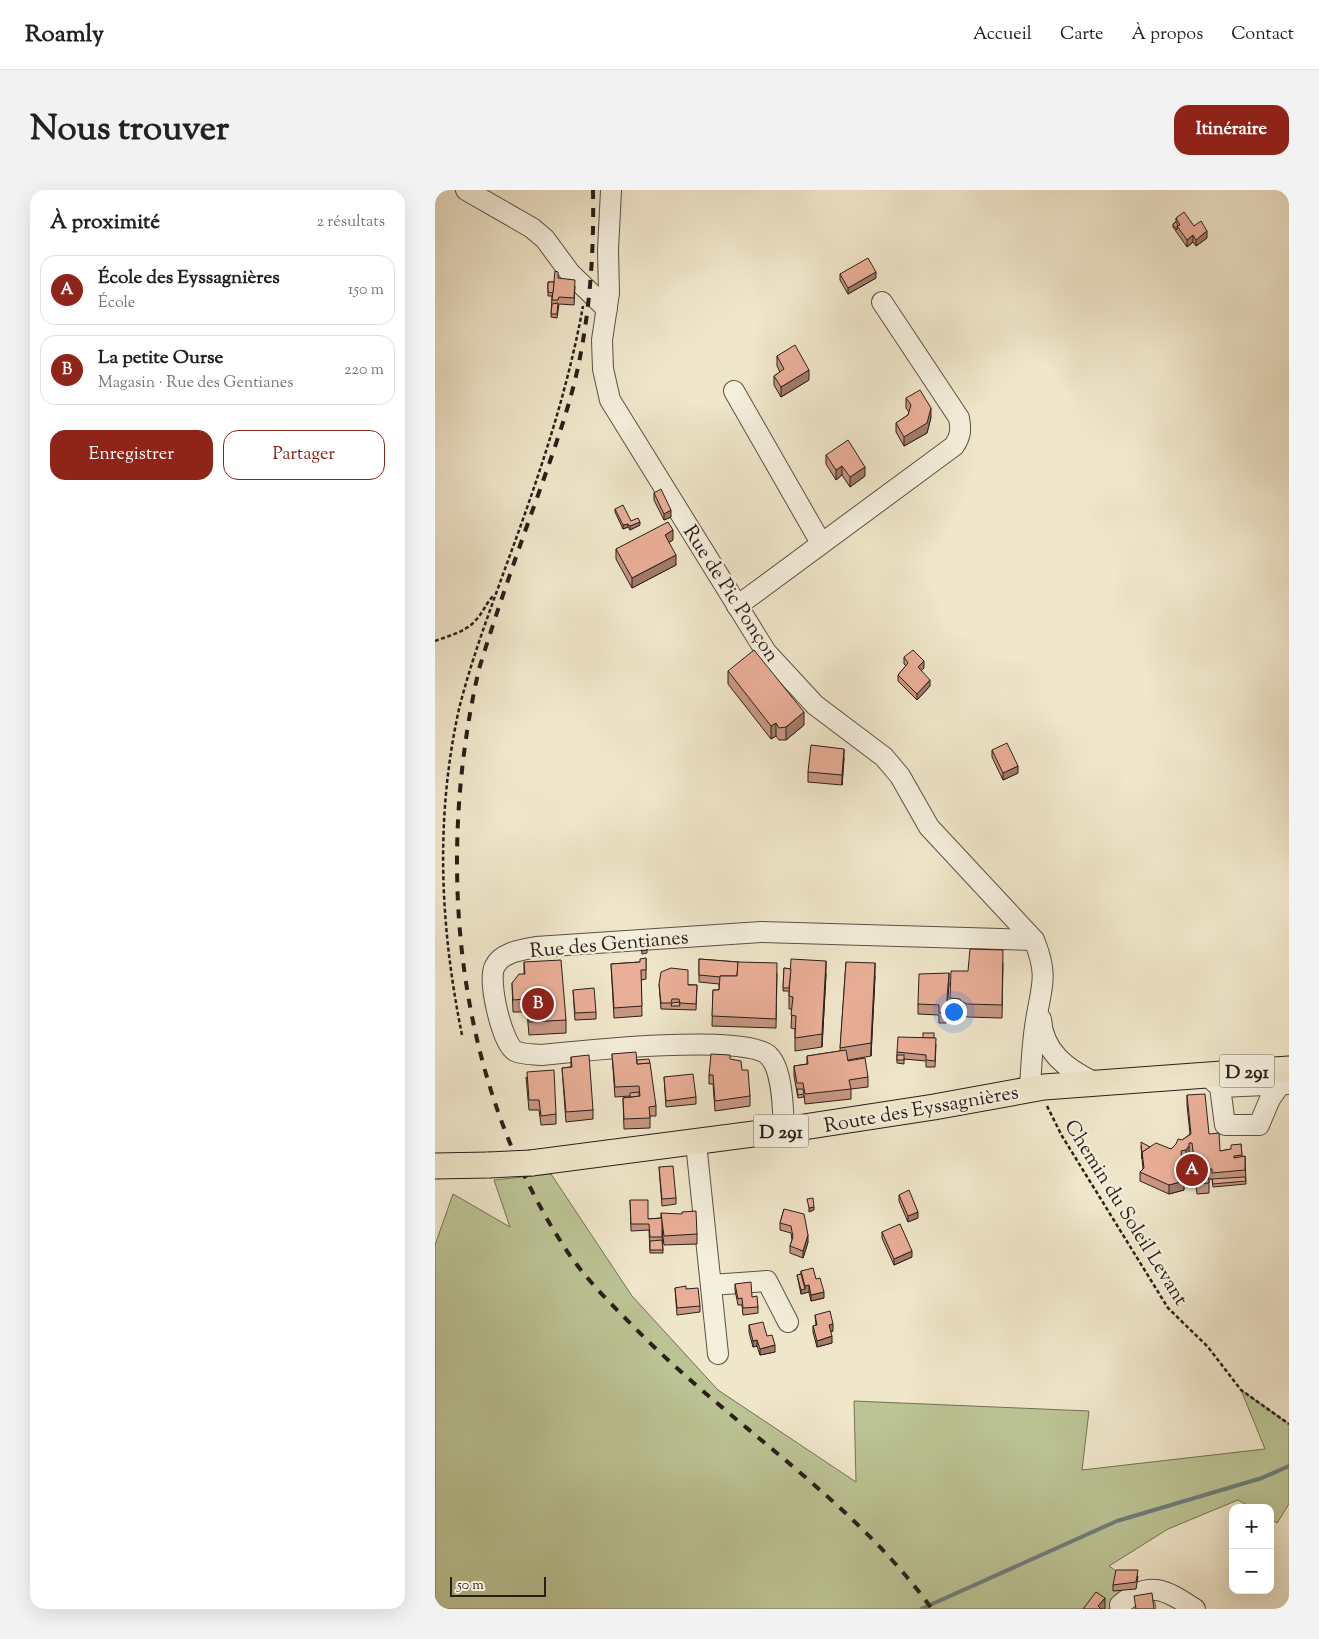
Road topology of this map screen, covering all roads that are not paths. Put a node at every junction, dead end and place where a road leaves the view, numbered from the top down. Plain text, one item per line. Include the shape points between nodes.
1 (466, 190) edge
2 (611, 190) edge
3 (882, 302) dead end
4 (607, 309) junction
5 (734, 391) dead end
6 (821, 543) junction
7 (737, 606) junction
8 (1034, 940) junction
9 (1040, 1004) junction
10 (1056, 1057) junction
11 (1031, 1058) junction
12 (1287, 1077) edge
13 (1213, 1081) junction
14 (1094, 1082) junction
15 (1042, 1087) junction
16 (784, 1130) junction
17 (696, 1143) junction
18 (435, 1166) edge
19 (711, 1285) junction
20 (788, 1322) dead end
21 (719, 1354) dead end
22 (1121, 1609) edge
23 (1195, 1609) edge

1 - 4 street via 532,228 545,239 570,273
2 - 4 street, Rue de Pic Ponçon
3 - 6 street via 959,418 962,430 954,446
4 - 7 street, Rue de Pic Ponçon via 602,340 603,369 610,400
5 - 6 street
6 - 7 street
7 - 8 street, Rue de Pic Ponçon via 766,652 796,687 884,757 900,776 929,827
8 - 9 street, Rue de Pic Ponçon via 1043,960
8 - 16 street, Rue des Gentianes via 761,932 536,947 502,958 494,967 492,982 502,1028 506,1041 514,1050 542,1055 649,1045 753,1048 771,1057 778,1069
9 - 10 street, Rue de Pic Ponçon via 1045,1040
9 - 11 street, Rue de Pic Ponçon
10 - 11 street via 1041,1055
10 - 14 street, Rue de Pic Ponçon via 1071,1070
10 - 15 street via 1058,1073
11 - 15 street, Rue de Pic Ponçon
12 - 13 main road, Route des Eyssagnières / D 291
12 - 13 street via 1270,1099 1259,1125 1225,1124
13 - 14 main road, Route des Eyssagnières / D 291
14 - 15 main road, Route des Eyssagnières / D 291
15 - 16 main road, Route des Eyssagnières / D 291
16 - 17 main road, Route des Eyssagnières / D 291
17 - 18 main road, Route des Eyssagnières / D 291, bridge via 531,1162
17 - 19 street
19 - 20 street via 767,1281
19 - 21 street
22 - 23 street via 1120,1605 1132,1594 1148,1588 1160,1590

